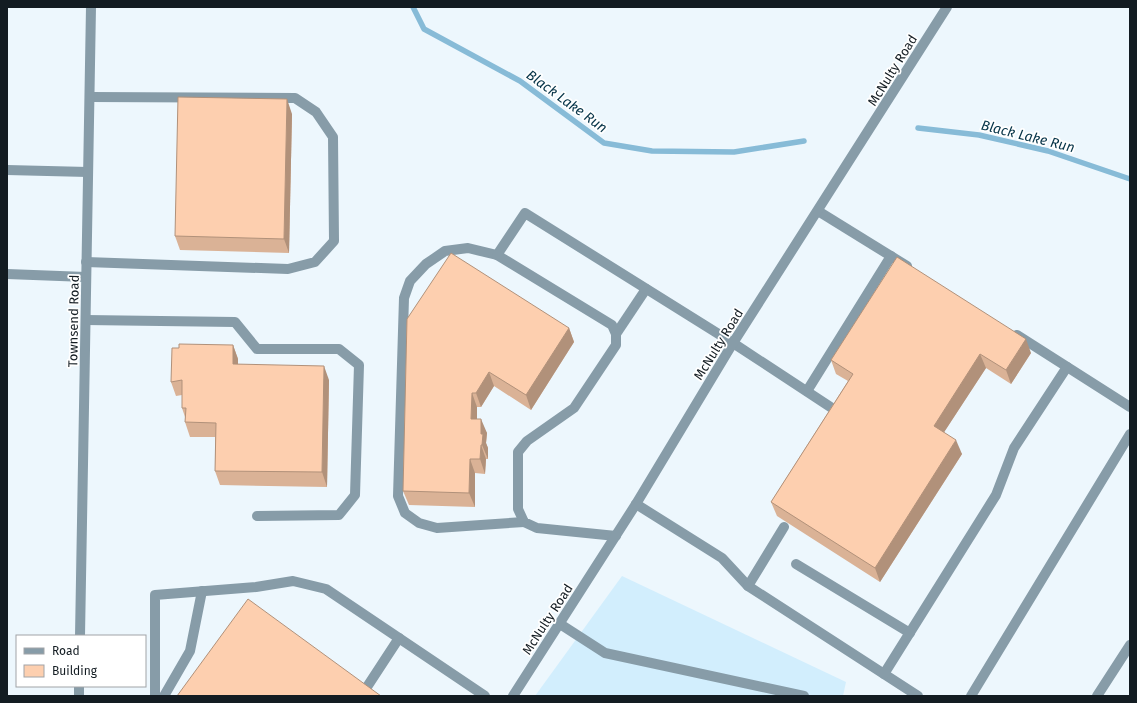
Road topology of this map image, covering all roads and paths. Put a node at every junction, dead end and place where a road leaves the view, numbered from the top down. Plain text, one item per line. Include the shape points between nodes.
1 (91, 7) edge
2 (947, 7) edge
3 (90, 97) junction
4 (7, 170) edge
5 (88, 172) junction
6 (818, 210) junction
7 (497, 255) junction
8 (891, 256) junction
9 (86, 262) junction
10 (918, 273) edge
11 (7, 274) edge
12 (86, 277) junction
13 (646, 288) junction
14 (86, 320) junction
15 (1006, 329) edge
16 (616, 334) junction
17 (733, 343) junction
18 (1067, 367) junction
19 (807, 391) junction
20 (1130, 407) edge
21 (835, 410) edge
22 (1130, 434) edge
23 (636, 504) junction
24 (256, 516) dead end
25 (524, 522) junction
26 (784, 527) edge
27 (616, 536) junction
28 (796, 564) dead end
29 (748, 586) junction
30 (202, 591) junction
31 (560, 624) junction
32 (910, 633) junction
33 (80, 635) edge
34 (399, 638) junction
35 (1130, 645) edge
36 (884, 674) junction
37 (365, 690) edge
38 (155, 696) edge
39 (164, 696) edge
40 (486, 696) edge
41 (514, 696) edge
42 (804, 696) edge
43 (918, 696) edge
44 (971, 696) edge
45 (1097, 696) edge

1 - 3 street, Townsend Road
2 - 6 street, McNulty Road
3 - 5 street, Townsend Road
3 - 9 street via 295,98 316,112 333,137 334,241 315,262 288,269
4 - 5 street
5 - 9 street, Townsend Road
6 - 8 street
6 - 17 street, McNulty Road
7 - 13 street via 525,213
7 - 16 street via 612,325
7 - 25 street via 468,248 445,251 426,264 410,281 404,298 398,496 405,513 419,523 437,528
8 - 10 street
8 - 19 street
9 - 12 street, Townsend Road
11 - 12 street
12 - 14 street, Townsend Road
13 - 16 street
13 - 17 street
14 - 24 street via 235,322 258,349 339,349 359,365 355,494 339,515
14 - 33 street, Townsend Road
15 - 18 street
16 - 25 street via 616,345 574,408 527,441 518,452 518,509
17 - 19 street
17 - 23 street, McNulty Road
18 - 20 street
18 - 32 street via 1014,448 996,495
19 - 21 street
22 - 44 street
23 - 27 street, McNulty Road
23 - 29 street via 722,558
25 - 27 street via 537,528
26 - 29 street
27 - 31 street, McNulty Road
28 - 32 street
29 - 36 street
30 - 34 street via 293,581 326,589
30 - 38 street via 155,595
30 - 39 street via 190,651
31 - 41 street, McNulty Road
31 - 42 street via 605,653
32 - 36 street
34 - 37 street
34 - 40 street
35 - 45 street
36 - 43 street

